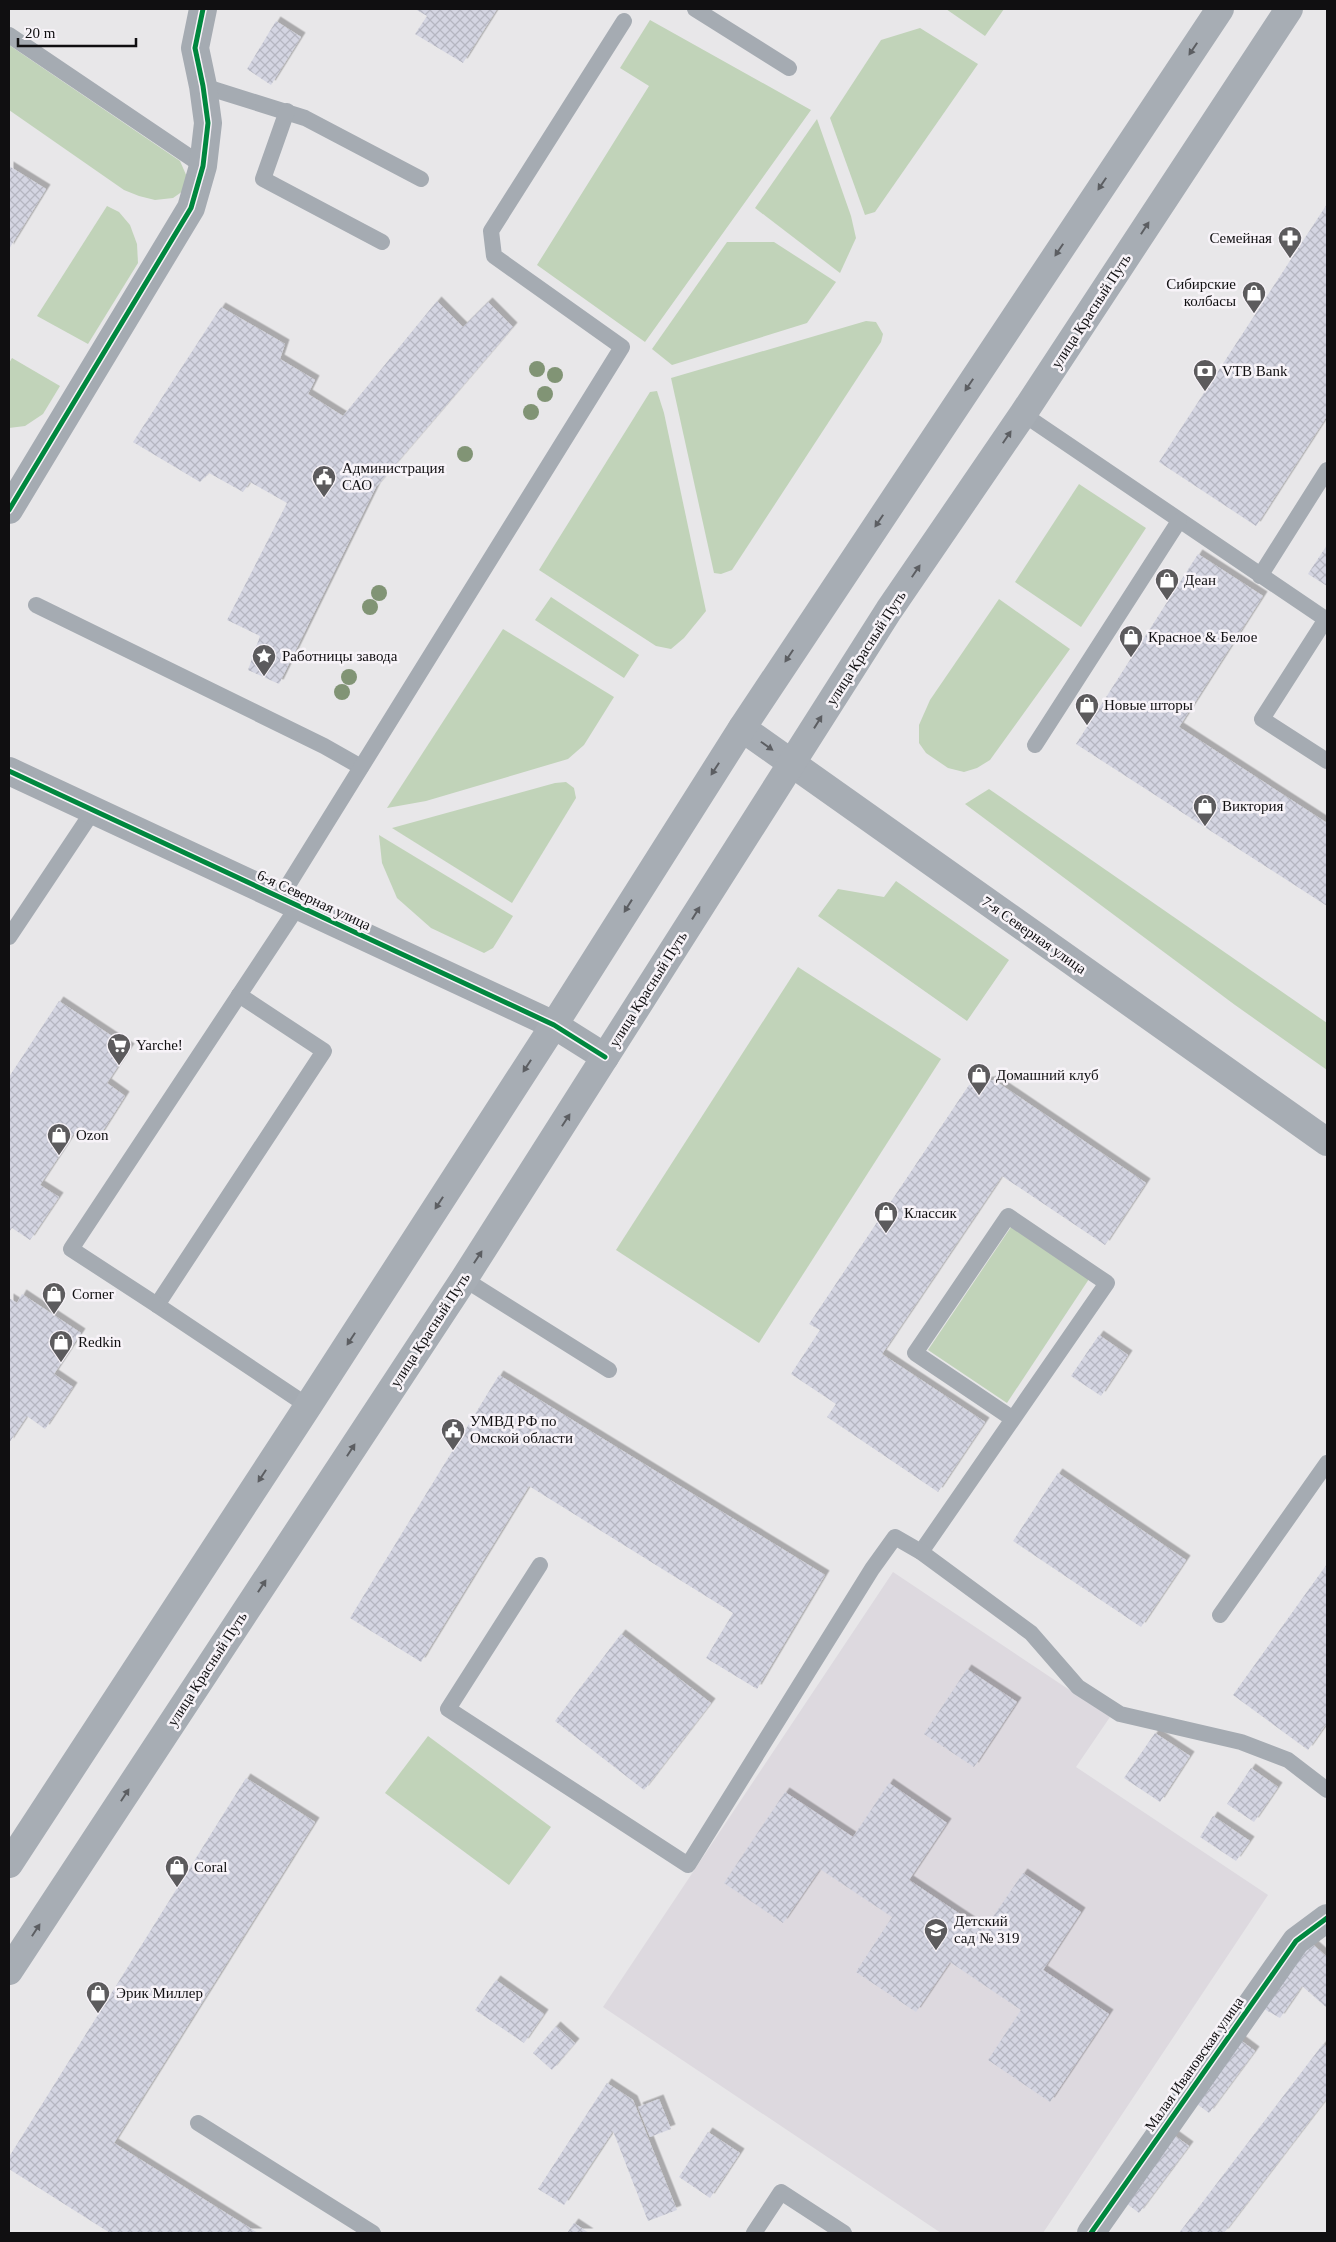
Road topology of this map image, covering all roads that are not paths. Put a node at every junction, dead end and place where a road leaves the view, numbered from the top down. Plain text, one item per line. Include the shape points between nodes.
1 (203, 9) edge
2 (695, 9) edge
3 (1220, 9) edge
4 (1289, 9) edge
5 (624, 21) dead end
6 (9, 35) edge
7 (789, 68) dead end
8 (203, 86) junction
9 (287, 111) junction
10 (203, 166) junction
11 (421, 179) dead end
12 (382, 242) dead end
13 (1023, 414) junction
14 (1327, 470) edge
15 (9, 510) edge
16 (1179, 521) junction
17 (1260, 576) junction
18 (36, 604) dead end
19 (1327, 620) edge
20 (742, 728) junction
21 (1035, 745) dead end
22 (1327, 761) edge
23 (792, 763) junction
24 (360, 767) junction
25 (9, 771) edge
26 (93, 811) junction
27 (289, 902) junction
28 (9, 937) edge
29 (239, 995) junction
30 (554, 1025) junction
31 (605, 1058) junction
32 (1327, 1142) edge
33 (464, 1279) junction
34 (156, 1305) junction
35 (608, 1370) dead end
36 (308, 1406) junction
37 (1013, 1419) junction
38 (1327, 1462) edge
39 (921, 1552) junction
40 (540, 1565) dead end
41 (1220, 1615) dead end
42 (1327, 1790) edge
43 (9, 1864) edge
44 (1327, 1918) edge
45 (9, 1971) edge
46 (198, 2123) dead end
47 (373, 2233) edge
48 (754, 2233) edge
49 (844, 2233) edge
50 (1091, 2233) edge

1 - 8 street via 195,48
2 - 7 lane
3 -> 20 main road
13 -> 4 main road, улица Красный Путь
5 - 24 lane via 491,231 494,256 622,347
6 - 10 lane
8 - 9 lane
8 - 10 street via 208,123
9 - 11 lane
9 - 12 lane via 263,179
10 - 15 street via 191,208
13 - 16 lane
23 -> 13 main road, улица Красный Путь via 889,610
14 - 17 lane
16 - 17 lane
16 - 21 lane
17 - 19 lane
18 - 24 lane via 324,746
19 - 22 lane via 1262,719
20 -> 23 main road, 7-я Северная улица
20 -> 30 main road
31 -> 23 main road, улица Красный Путь
23 - 32 main road, 7-я Северная улица
24 - 27 lane
25 - 26 street, 6-я Северная улица
26 - 27 street, 6-я Северная улица
26 - 28 lane
27 - 29 lane
27 - 30 street, 6-я Северная улица
29 - 34 lane via 324,1051
29 - 34 lane via 71,1249
30 - 31 street, 6-я Северная улица
30 -> 36 main road
33 -> 31 main road, улица Красный Путь
33 - 35 lane
45 -> 33 main road, улица Красный Путь
34 - 36 lane
36 -> 43 main road
37 - 37 lane via 1107,1283 1008,1216 915,1353
37 - 39 lane
38 - 41 lane
39 - 40 lane via 894,1537 688,1865 448,1709
39 - 42 lane via 1031,1633 1078,1687 1120,1714 1241,1742 1288,1760
44 - 50 street, Малая Ивановская улица via 1296,1941
46 - 47 lane
48 - 49 lane via 781,2192

